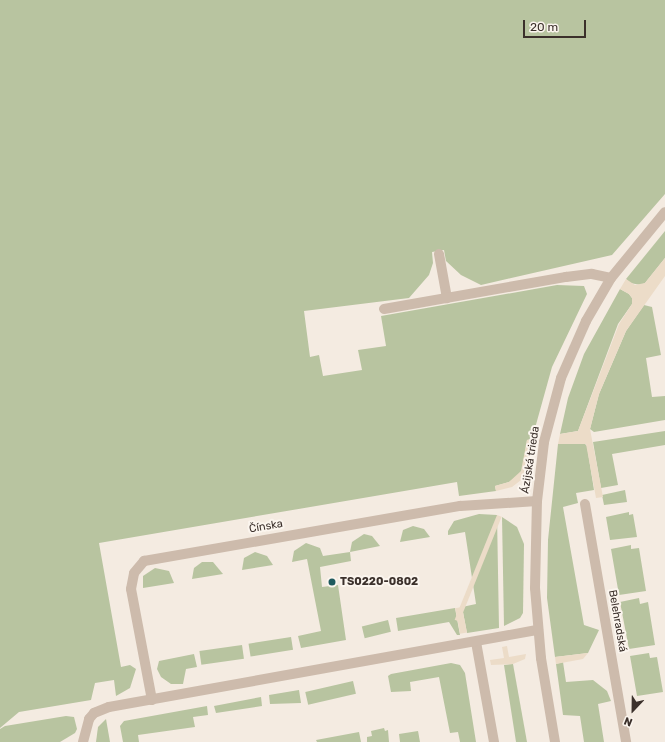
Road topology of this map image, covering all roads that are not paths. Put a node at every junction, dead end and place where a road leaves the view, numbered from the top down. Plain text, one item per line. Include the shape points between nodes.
1 (665, 212) edge
2 (439, 254) dead end
3 (611, 278) junction
4 (447, 298) junction
5 (384, 309) dead end
6 (537, 501) junction
7 (584, 504) dead end
8 (538, 630) junction
9 (476, 642) junction
10 (152, 700) junction
11 (83, 742) edge
12 (494, 742) edge
13 (555, 742) edge
14 (626, 742) edge

1 - 3 street, Ázijská trieda
2 - 4 street
3 - 4 street via 592,274 566,277
3 - 6 street, Ázijská trieda via 586,321 561,378 544,442
4 - 5 street
6 - 8 street, Ázijská trieda via 534,549
6 - 10 street, Čínska via 460,506 144,561 134,573 131,589
7 - 14 street, Belehradská
8 - 9 street
8 - 13 street, Ázijská trieda
9 - 10 street
9 - 12 street
10 - 11 street via 109,707 94,713 86,727

